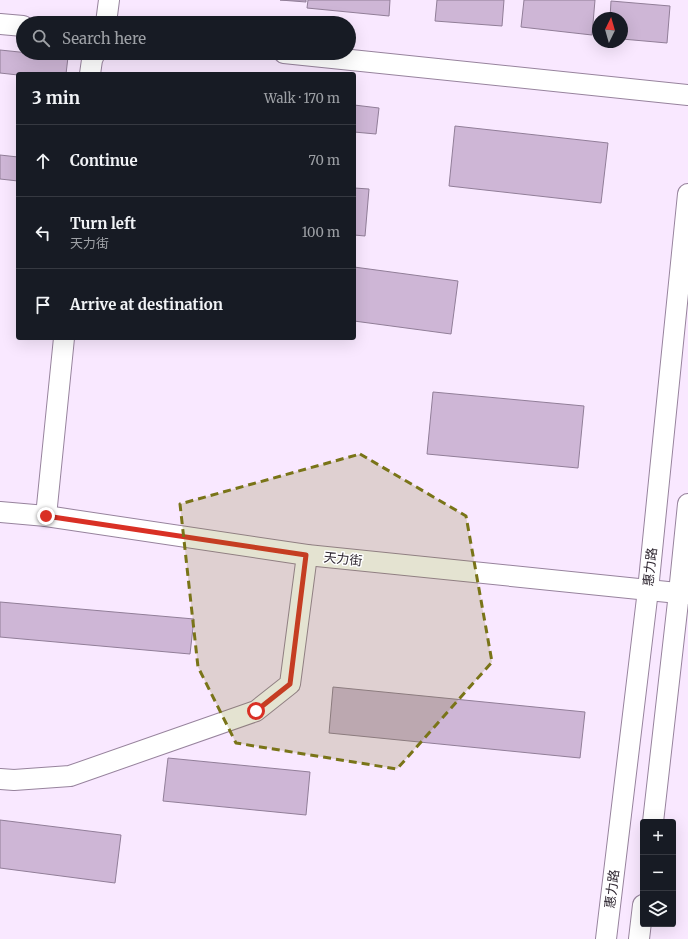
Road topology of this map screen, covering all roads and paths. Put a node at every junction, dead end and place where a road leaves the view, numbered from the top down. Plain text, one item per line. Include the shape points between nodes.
1 (109, 0) edge
2 (107, 16) edge
3 (0, 24) edge
4 (16, 25) edge
5 (92, 60) edge
6 (351, 60) edge
7 (90, 72) edge
8 (688, 95) edge
9 (688, 194) edge
10 (64, 340) edge
11 (688, 504) edge
12 (0, 512) edge
13 (46, 516) junction
14 (306, 555) junction
15 (648, 590) junction
16 (684, 593) edge
17 (0, 779) edge
18 (653, 819) edge
19 (640, 927) edge
20 (606, 939) edge
21 (639, 939) edge

1 - 2 street
3 - 4 street
5 - 7 street
6 - 8 street
9 - 15 street, 惠力路
10 - 13 street
11 - 16 street
12 - 13 street, 天力街
13 - 14 street, 天力街
14 - 15 street, 天力街
14 - 17 street via 290,684 256,711 70,776
15 - 16 street, 天力街
15 - 20 street, 惠力路
16 - 18 street
19 - 21 street

